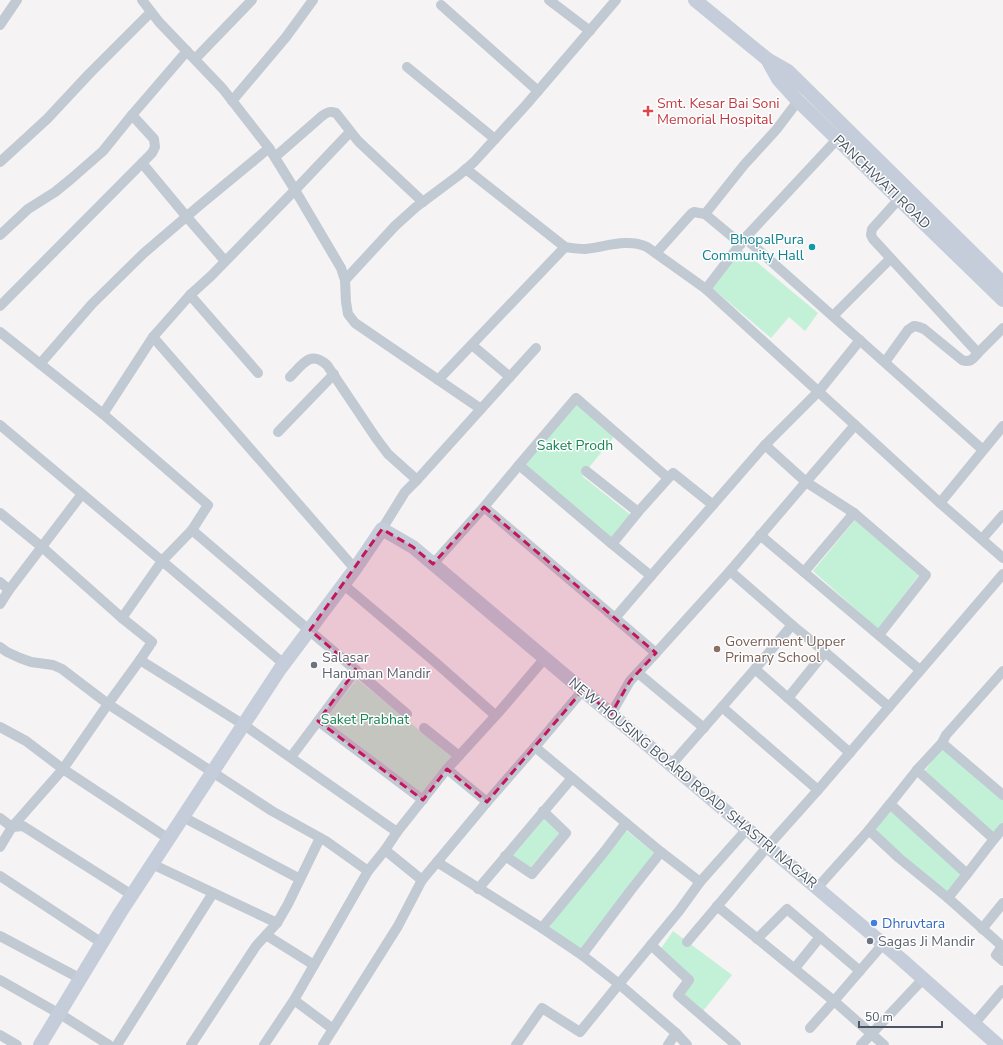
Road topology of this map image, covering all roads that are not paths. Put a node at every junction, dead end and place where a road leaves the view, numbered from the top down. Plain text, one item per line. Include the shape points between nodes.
1 (17, 0) edge
2 (142, 0) edge
3 (252, 0) edge
4 (313, 0) edge
5 (549, 0) edge
6 (616, 0) edge
7 (695, 0) edge
8 (441, 5) dead end
9 (151, 12) junction
10 (0, 25) edge
11 (590, 31) junction
12 (187, 51) junction
13 (767, 58) junction
14 (195, 59) junction
15 (407, 68) dead end
16 (538, 91) junction
17 (232, 101) junction
18 (798, 101) junction
19 (132, 115) junction
20 (350, 132) junction
21 (842, 134) junction
22 (495, 139) junction
23 (269, 148) junction
24 (275, 157) junction
25 (0, 162) edge
26 (142, 163) junction
27 (466, 168) junction
28 (295, 190) junction
29 (900, 199) junction
30 (423, 202) junction
31 (705, 214) junction
32 (186, 216) junction
33 (0, 235) edge
34 (743, 241) junction
35 (566, 247) junction
36 (656, 253) junction
37 (890, 259) junction
38 (225, 261) junction
39 (345, 280) junction
40 (1003, 283) edge
41 (706, 289) junction
42 (190, 295) junction
43 (1003, 300) edge
44 (0, 306) edge
45 (833, 316) junction
46 (1003, 328) edge
47 (0, 332) edge
48 (153, 337) junction
49 (860, 340) junction
50 (472, 345) junction
51 (536, 348) dead end
52 (978, 353) junction
53 (885, 362) junction
54 (40, 364) junction
55 (258, 373) dead end
56 (334, 374) junction
57 (290, 377) dead end
58 (510, 377) junction
59 (438, 380) junction
60 (819, 391) junction
61 (481, 409) junction
62 (103, 414) junction
63 (855, 424) junction
64 (0, 425) edge
65 (1003, 426) edge
66 (278, 432) dead end
67 (765, 445) junction
68 (983, 450) junction
69 (520, 465) junction
70 (586, 471) dead end
71 (668, 478) junction
72 (417, 480) junction
73 (806, 482) junction
74 (82, 494) junction
75 (940, 503) junction
76 (713, 505) junction
77 (484, 507) junction
78 (638, 512) junction
79 (0, 513) edge
80 (854, 513) junction
81 (1003, 515) edge
82 (382, 529) junction
83 (192, 530) junction
84 (760, 535) junction
85 (982, 539) junction
86 (612, 544) junction
87 (42, 547) junction
88 (1003, 558) edge
89 (162, 562) junction
90 (433, 564) junction
91 (355, 569) junction
92 (730, 571) junction
93 (804, 572) junction
94 (1003, 574) edge
95 (651, 576) junction
96 (0, 582) edge
97 (344, 585) junction
98 (9, 590) junction
99 (0, 604) edge
100 (122, 618) junction
101 (615, 618) junction
102 (792, 625) junction
103 (310, 630) junction
104 (879, 635) junction
105 (0, 647) edge
106 (825, 652) junction
107 (656, 653) junction
108 (545, 658) junction
109 (140, 660) junction
110 (284, 664) junction
111 (755, 669) junction
112 (356, 670) junction
113 (920, 670) junction
114 (1003, 671) edge
115 (638, 673) junction
116 (583, 690) junction
117 (788, 698) junction
118 (108, 704) junction
119 (889, 706) junction
120 (722, 707) junction
121 (407, 714) dead end
122 (611, 714) junction
123 (495, 715) junction
124 (318, 721) junction
125 (244, 724) junction
126 (0, 727) edge
127 (424, 728) dead end
128 (704, 728) junction
129 (942, 742) junction
130 (535, 747) junction
131 (850, 753) junction
132 (459, 756) junction
133 (291, 757) junction
134 (671, 765) junction
135 (63, 769) junction
136 (447, 769) junction
137 (917, 770) junction
138 (212, 772) junction
139 (572, 778) junction
140 (818, 790) junction
141 (1003, 795) edge
142 (423, 800) junction
143 (487, 802) junction
144 (890, 804) junction
145 (543, 811) junction
146 (183, 817) junction
147 (0, 818) edge
148 (626, 823) junction
149 (12, 827) junction
150 (1003, 828) edge
151 (747, 829) junction
152 (869, 830) junction
153 (397, 832) junction
154 (320, 838) junction
155 (994, 838) junction
156 (169, 839) junction
157 (768, 846) junction
158 (0, 847) edge
159 (385, 850) junction
160 (661, 852) junction
161 (505, 856) junction
162 (437, 862) junction
163 (152, 864) junction
164 (368, 871) junction
165 (967, 874) junction
166 (0, 876) edge
167 (300, 880) junction
168 (422, 880) junction
169 (700, 882) junction
170 (478, 888) junction
171 (817, 888) junction
172 (213, 893) junction
173 (132, 895) junction
174 (948, 898) junction
175 (1003, 903) edge
176 (717, 906) junction
177 (277, 923) junction
178 (542, 928) junction
179 (982, 929) junction
180 (266, 935) junction
181 (0, 936) edge
182 (820, 938) junction
183 (758, 939) junction
184 (687, 942) dead end
185 (102, 943) junction
186 (883, 944) junction
187 (651, 945) junction
188 (582, 955) junction
189 (1003, 961) edge
190 (314, 965) junction
191 (795, 968) junction
192 (860, 971) junction
193 (81, 979) junction
194 (923, 979) junction
195 (0, 980) edge
196 (619, 984) junction
197 (1003, 990) edge
198 (294, 1000) junction
199 (834, 1001) junction
200 (60, 1014) junction
201 (974, 1024) junction
202 (810, 1028) dead end
203 (334, 1029) junction
204 (676, 1033) junction
205 (871, 1034) junction
206 (0, 1035) edge
207 (17, 1045) edge
208 (40, 1045) edge
209 (109, 1045) edge
210 (117, 1045) edge
211 (191, 1045) edge
212 (264, 1045) edge
213 (323, 1045) edge
214 (516, 1045) edge
215 (668, 1045) edge
216 (687, 1045) edge
217 (736, 1045) edge
218 (861, 1045) edge
219 (884, 1045) edge
220 (998, 1045) edge

1 - 10 street
2 - 9 street
3 - 14 street
4 - 17 street via 286,37
5 - 11 street
6 - 11 street
7 - 13 street, PANCHWATI ROAD
8 - 16 street
9 - 12 street
9 - 25 street via 47,119
11 - 16 street
12 - 14 street
12 - 19 street
13 - 18 street, PANCHWATI ROAD via 778,78
13 - 21 street, PANCHWATI ROAD via 788,71
14 - 17 street
15 - 22 street
16 - 22 street
17 - 23 street
18 - 21 street, PANCHWATI ROAD
18 - 31 street
19 - 26 street via 155,143 152,153
19 - 33 street via 103,151 66,184 28,209
20 - 24 street via 336,113 326,113
20 - 28 street
20 - 30 street
21 - 29 street, PANCHWATI ROAD
21 - 34 street
21 - 40 street, PANCHWATI ROAD
22 - 27 street
23 - 24 street
23 - 32 street
24 - 28 street
26 - 32 street
26 - 44 street
27 - 30 street
27 - 35 street
28 - 38 street
28 - 39 street via 341,268
29 - 37 street via 874,226 870,235
29 - 43 street, PANCHWATI ROAD
30 - 39 street via 395,226
31 - 34 street
31 - 36 street via 691,214
32 - 38 street
32 - 54 street via 92,304
34 - 41 street
34 - 45 street
35 - 36 street via 583,249 632,243 640,244
35 - 50 street
36 - 41 street
37 - 45 street
37 - 52 street
38 - 42 street
39 - 59 street via 348,314 355,323
41 - 60 street
42 - 48 street
42 - 55 street
45 - 49 street
46 - 52 street
47 - 54 street
48 - 62 street
48 - 91 street
49 - 53 street
49 - 60 street
50 - 58 street
50 - 59 street
51 - 58 street
52 - 53 street via 972,360 962,360 924,329 914,326 908,330
53 - 68 street
54 - 62 street
56 - 57 street via 322,360 313,358 307,360
56 - 66 street
56 - 72 street via 388,454
58 - 61 street
59 - 61 street
60 - 63 street
60 - 67 street
61 - 72 street
62 - 83 street via 208,505
63 - 73 street
63 - 75 street
64 - 74 street
65 - 68 street
67 - 73 street
67 - 76 street
68 - 75 street
69 - 71 street via 576,398
69 - 77 street
69 - 86 street
70 - 78 street
71 - 76 street via 672,473
71 - 78 street
72 - 82 street via 405,492
73 - 80 street
73 - 84 street
74 - 87 street
74 - 89 street
75 - 85 street
76 - 95 street
77 - 90 street
77 - 101 street
78 - 86 street
79 - 87 street
80 - 93 street
80 - 104 street via 926,575
81 - 85 street
82 - 90 street, NEW HOUSING BOARD ROAD, SHASTRI NAGAR via 412,547
82 - 91 street
83 - 89 street
83 - 103 street
84 - 92 street
84 - 93 street
85 - 88 street
86 - 95 street
87 - 98 street
87 - 100 street
89 - 100 street
89 - 110 street
90 - 108 street, NEW HOUSING BOARD ROAD, SHASTRI NAGAR
91 - 97 street
92 - 102 street
92 - 107 street
93 - 104 street
94 - 113 street
95 - 101 street
96 - 98 street
97 - 103 street
97 - 123 street
98 - 99 street
100 - 109 street via 152,642
101 - 107 street
102 - 106 street
102 - 111 street
103 - 110 street
103 - 112 street
104 - 113 street
105 - 118 street via 31,662 62,669
106 - 117 street
106 - 119 street
107 - 115 street
108 - 116 street, NEW HOUSING BOARD ROAD, SHASTRI NAGAR
108 - 123 street
109 - 118 street
109 - 125 street
110 - 125 street
111 - 117 street
111 - 120 street
112 - 121 street
112 - 124 street
113 - 119 street
114 - 129 street
115 - 122 street via 630,681
115 - 128 street
116 - 122 street, NEW HOUSING BOARD ROAD, SHASTRI NAGAR
116 - 130 street
117 - 131 street
118 - 135 street
118 - 138 street
119 - 131 street
120 - 128 street
120 - 140 street
122 - 134 street, NEW HOUSING BOARD ROAD, SHASTRI NAGAR
123 - 132 street
124 - 133 street
124 - 142 street
125 - 133 street
125 - 138 street
126 - 135 street via 26,741
127 - 132 street
128 - 134 street
129 - 137 street
129 - 141 street
130 - 139 street
130 - 143 street
131 - 140 street
132 - 136 street
133 - 153 street
134 - 151 street, NEW HOUSING BOARD ROAD, SHASTRI NAGAR
135 - 149 street
135 - 156 street
136 - 142 street
136 - 143 street
137 - 144 street
137 - 155 street
138 - 146 street
138 - 154 street
139 - 145 street
139 - 148 street
140 - 157 street
142 - 153 street
143 - 162 street
144 - 152 street
144 - 165 street
145 - 161 street
145 - 161 street via 566,833 532,874
146 - 156 street
146 - 167 street
147 - 149 street
148 - 160 street
148 - 178 street
149 - 158 street
149 - 173 street via 23,826
150 - 155 street
151 - 157 street, NEW HOUSING BOARD ROAD, SHASTRI NAGAR
151 - 169 street
152 - 171 street
152 - 174 street
153 - 159 street
154 - 164 street
154 - 167 street
155 - 165 street
156 - 163 street
157 - 171 street, NEW HOUSING BOARD ROAD, SHASTRI NAGAR
157 - 176 street
159 - 164 street
159 - 168 street
160 - 169 street
160 - 188 street
161 - 170 street
162 - 168 street
162 - 170 street
163 - 172 street
163 - 173 street
164 - 190 street
165 - 174 street
166 - 185 street
167 - 177 street
168 - 203 street via 398,926
169 - 187 street
170 - 178 street
171 - 186 street, NEW HOUSING BOARD ROAD, SHASTRI NAGAR
172 - 177 street
172 - 210 street
173 - 185 street
174 - 179 street
175 - 179 street
176 - 183 street
176 - 184 street
177 - 180 street
178 - 188 street
179 - 189 street via 1002,946 996,955
180 - 190 street
180 - 211 street via 256,946
181 - 193 street
182 - 183 street via 787,908
182 - 191 street
182 - 192 street
183 - 191 street
185 - 193 street
186 - 192 street
186 - 194 street, NEW HOUSING BOARD ROAD, SHASTRI NAGAR
187 - 196 street
187 - 217 street via 689,980 678,996
188 - 196 street
190 - 198 street
191 - 199 street
192 - 199 street
193 - 200 street
194 - 201 street, NEW HOUSING BOARD ROAD, SHASTRI NAGAR
194 - 205 street
195 - 200 street
196 - 204 street
196 - 214 street via 580,1032 542,1008
197 - 201 street
198 - 203 street
198 - 212 street
199 - 202 street
199 - 205 street
200 - 208 street
200 - 209 street
201 - 220 street, NEW HOUSING BOARD ROAD, SHASTRI NAGAR
203 - 213 street
204 - 215 street
204 - 216 street
205 - 218 street
205 - 219 street
206 - 207 street

